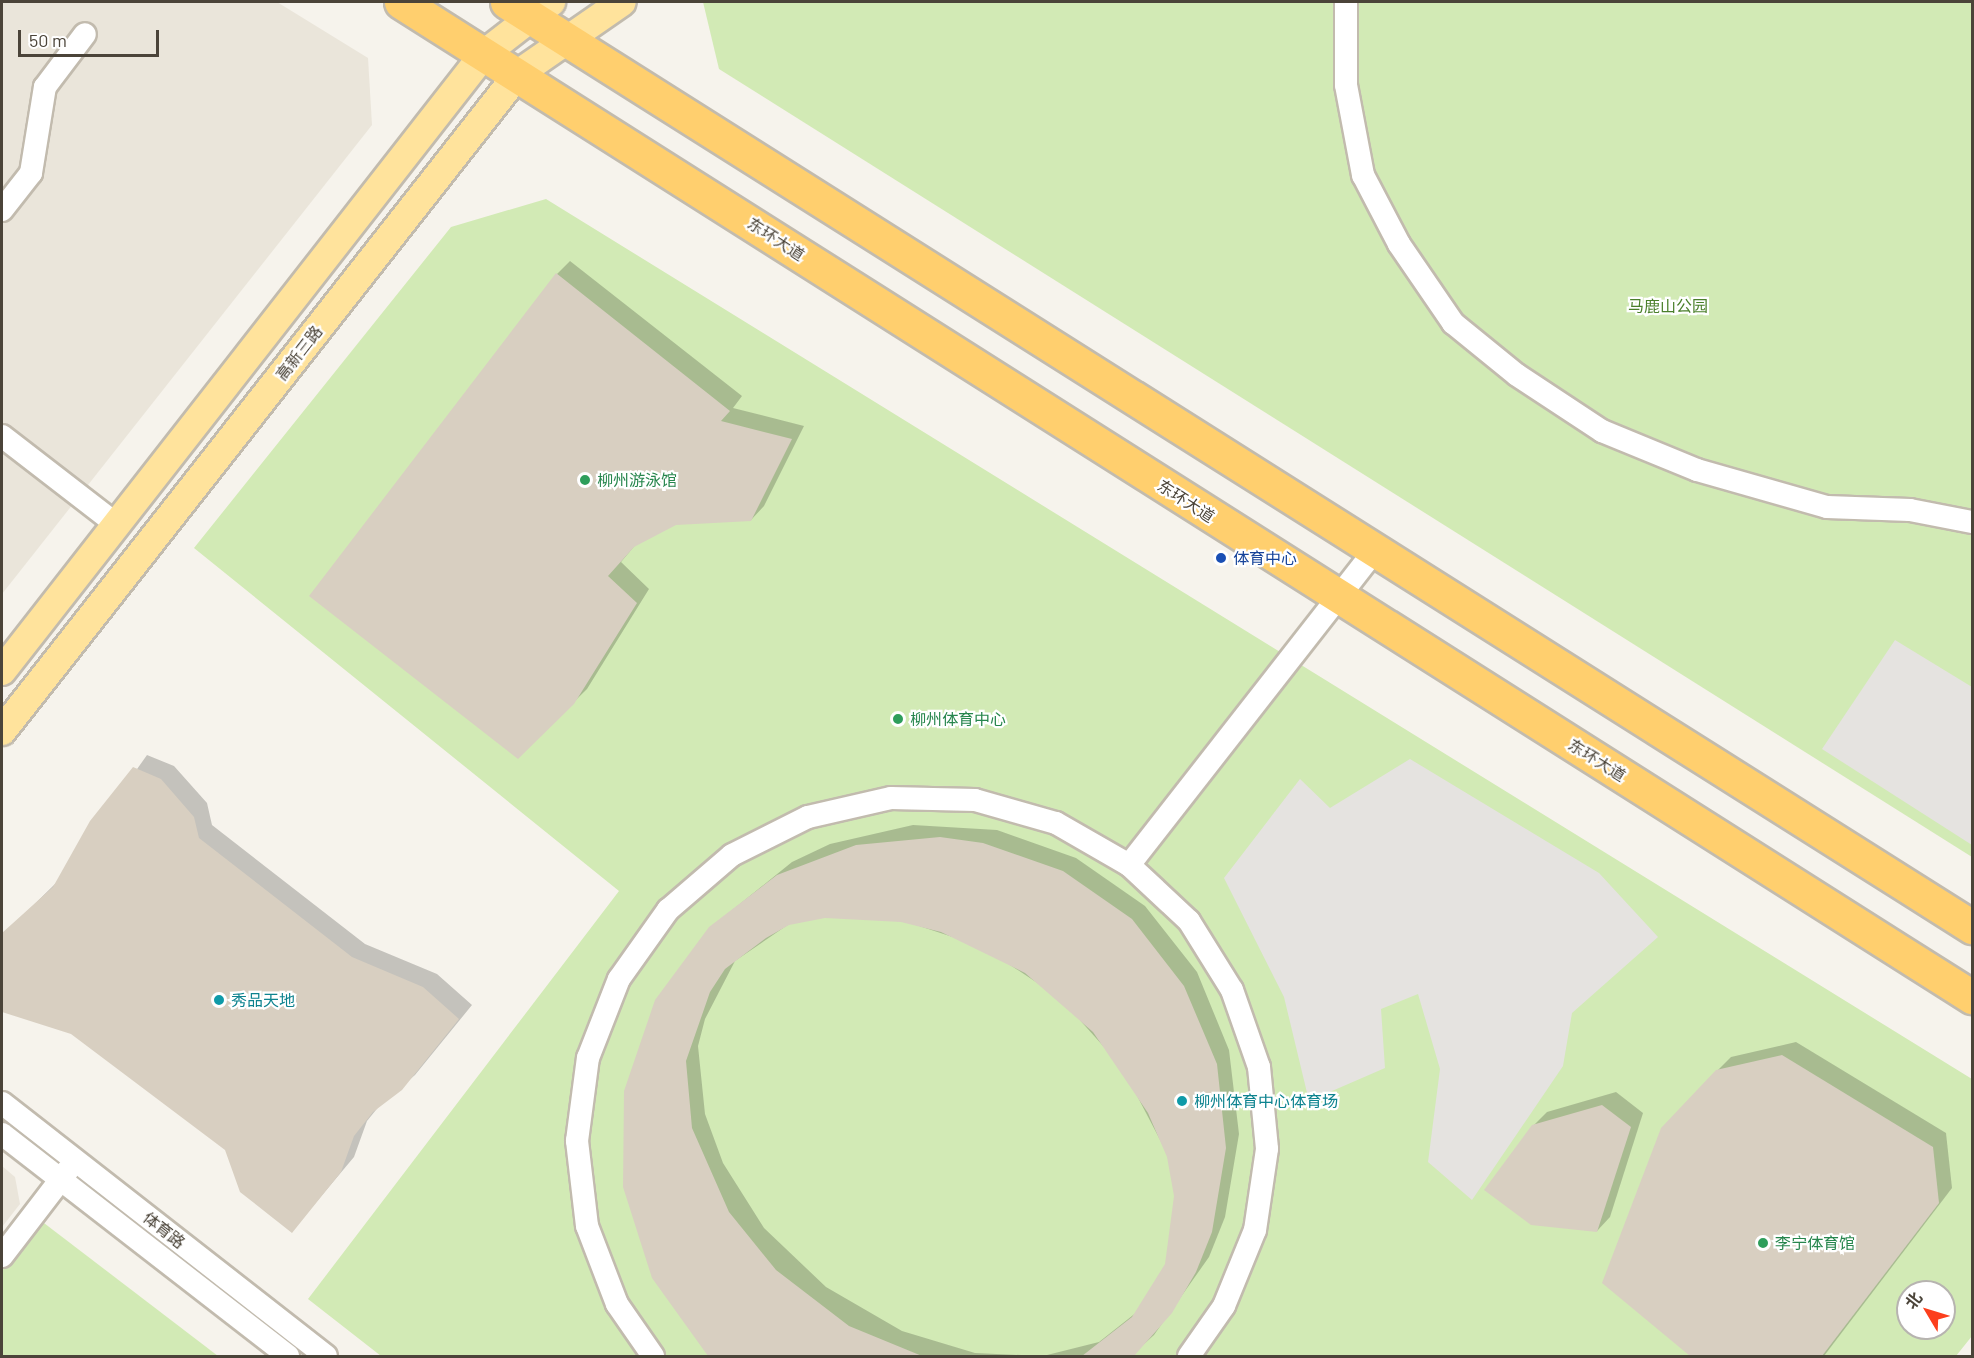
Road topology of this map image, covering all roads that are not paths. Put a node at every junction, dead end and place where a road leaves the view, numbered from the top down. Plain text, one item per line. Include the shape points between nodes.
1 (401, 2) edge
2 (622, 2) edge
3 (1346, 2) edge
4 (530, 7) edge
5 (85, 34) dead end
6 (573, 41) junction
7 (484, 54) junction
8 (518, 74) junction
9 (2, 210) edge
10 (2, 436) edge
11 (1972, 522) edge
12 (116, 524) junction
13 (1375, 550) junction
14 (1339, 599) junction
15 (2, 671) edge
16 (2, 731) edge
17 (1129, 865) junction
18 (1972, 927) edge
19 (1972, 998) edge
20 (2, 1103) edge
21 (2, 1134) edge
22 (75, 1161) junction
23 (60, 1180) junction
24 (2, 1256) edge
25 (283, 1355) edge
26 (326, 1356) edge
27 (653, 1356) edge
28 (1189, 1356) edge

1 - 7 highway, 东环大道
2 - 6 main road, 高新三路
3 - 11 street via 1346,85 1363,175 1399,244 1453,323 1517,375 1602,431 1697,470 1827,507 1910,510
4 - 6 highway
4 - 7 main road
5 - 9 street via 45,87 31,173
6 - 8 main road, 高新三路
6 - 13 highway
7 - 8 highway, 东环大道
7 - 12 main road
8 - 14 highway, 东环大道
8 - 16 main road, 高新三路
10 - 12 street
12 - 15 main road
13 - 14 street
13 - 18 highway
14 - 17 street
14 - 19 highway, 东环大道
17 - 27 street via 1056,823 1026,814 975,801 891,798 789,826 732,855 668,910 619,979 588,1058 577,1141 587,1226 617,1304
17 - 28 street via 1189,921 1232,990 1259,1067 1267,1149 1255,1230 1224,1306
20 - 22 street, 体育路
21 - 23 street, 体育路
22 - 23 street
22 - 26 street, 体育路
23 - 24 street
23 - 25 street, 体育路

